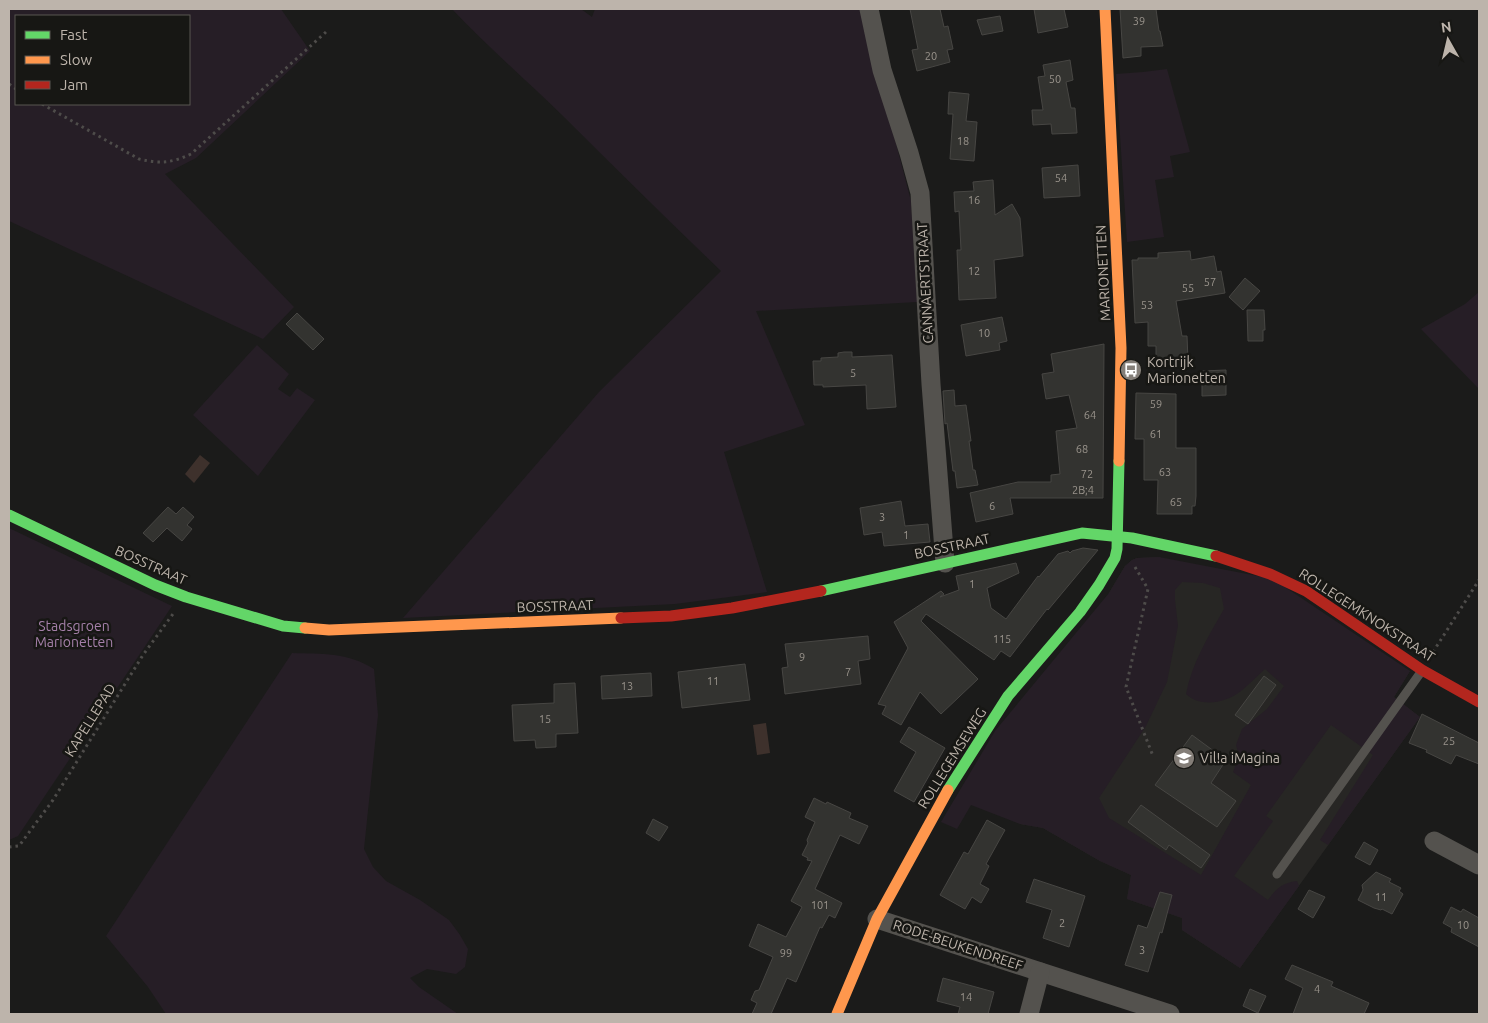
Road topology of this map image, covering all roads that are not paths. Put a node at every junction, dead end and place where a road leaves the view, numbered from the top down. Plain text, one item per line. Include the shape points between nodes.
1 (869, 9) edge
2 (1105, 9) edge
3 (9, 515) edge
4 (1117, 536) junction
5 (945, 563) junction
6 (1422, 670) junction
7 (1479, 702) edge
8 (1434, 841) dead end
9 (1479, 865) edge
10 (1277, 874) dead end
11 (876, 919) junction
12 (1040, 972) junction
13 (837, 1014) edge
14 (1029, 1014) edge
15 (1170, 1014) edge

1 - 5 street, CANNAERTSTRAAT via 882,70 920,194
2 - 4 street, MARIONETTEN via 1122,348
3 - 5 street, BOSSTRAAT via 186,597 283,626 329,630 671,616 808,594
4 - 5 street, BOSSTRAAT via 1082,533
4 - 6 street, ROLLEGEMKNOKSTRAAT via 1225,558 1270,574 1306,591
4 - 11 street, ROLLEGEMSEWEG via 1115,558 1099,585 1008,696 946,793
6 - 7 street, ROLLEGEMKNOKSTRAAT
6 - 10 lane
8 - 9 street
11 - 12 street, RODE-BEUKENDREEF
11 - 13 street, ROLLEGEMSEWEG
12 - 14 street, RODE-BEUKENDREEF
12 - 15 street, RODE-BEUKENDREEF

